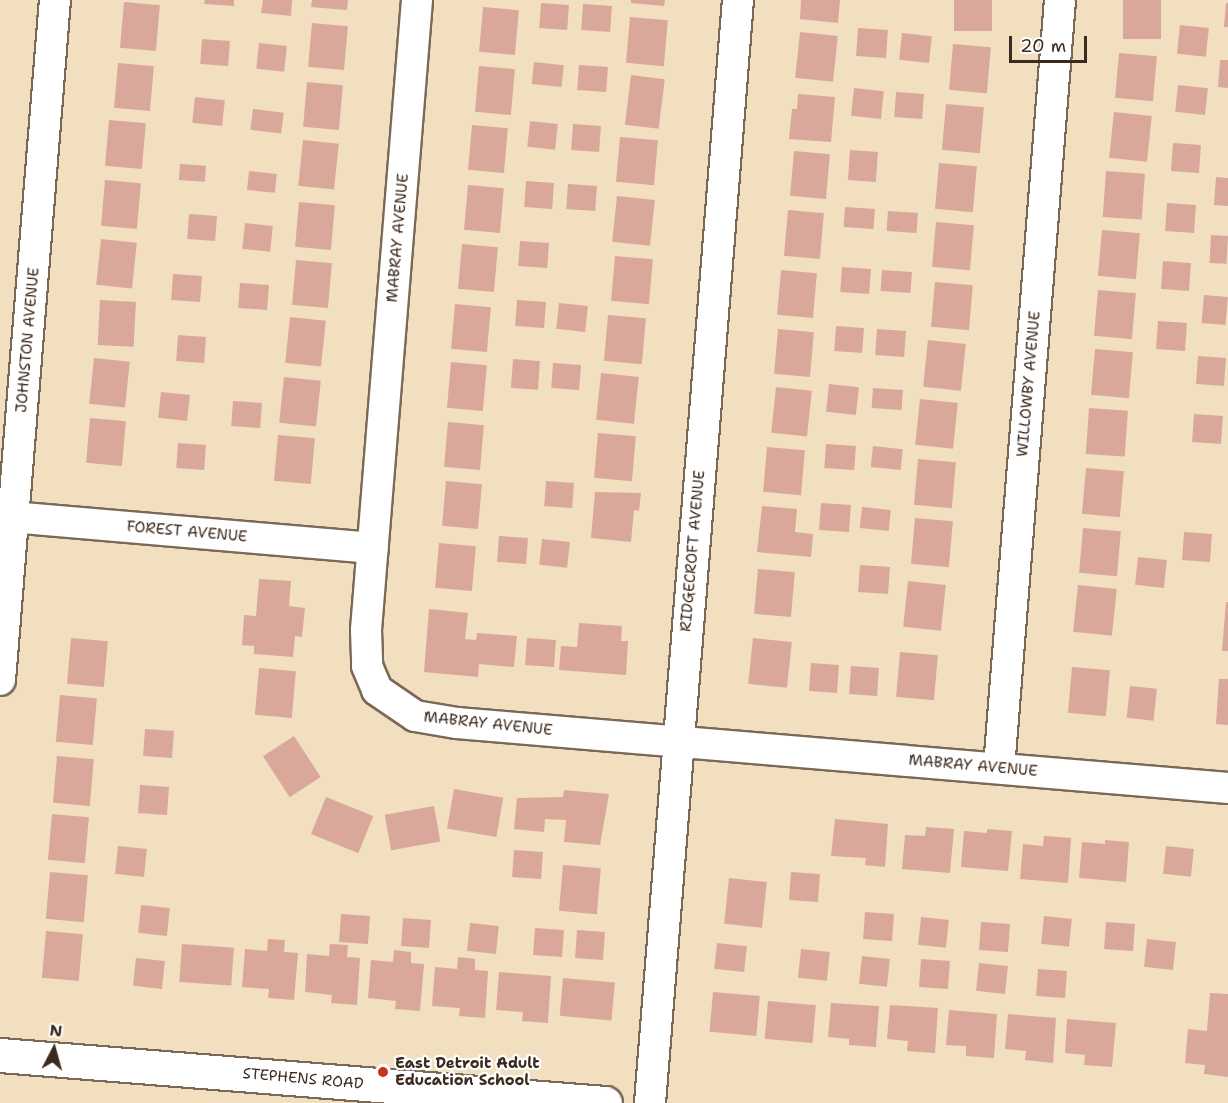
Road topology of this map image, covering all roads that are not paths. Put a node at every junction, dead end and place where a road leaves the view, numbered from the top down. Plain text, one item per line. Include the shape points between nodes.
1 (55, 0) edge
2 (417, 0) edge
3 (738, 0) edge
4 (1059, 0) edge
5 (7, 517) edge
6 (373, 548) junction
7 (0, 680) edge
8 (678, 743) junction
9 (999, 768) junction
10 (1228, 788) edge
11 (0, 1054) edge
12 (605, 1103) edge
13 (650, 1103) edge

1 - 5 street, JOHNSTON AVENUE
2 - 6 street, MABRAY AVENUE
3 - 8 street, RIDGECROFT AVENUE
4 - 9 street, WILLOWBY AVENUE
5 - 6 street, FOREST AVENUE
5 - 7 street, JOHNSTON AVENUE
6 - 8 street, MABRAY AVENUE via 367,666 377,690 398,707 415,716 457,723
8 - 9 street, MABRAY AVENUE
8 - 13 street, RIDGECROFT AVENUE
9 - 10 street, MABRAY AVENUE
11 - 12 street, STEPHENS ROAD

